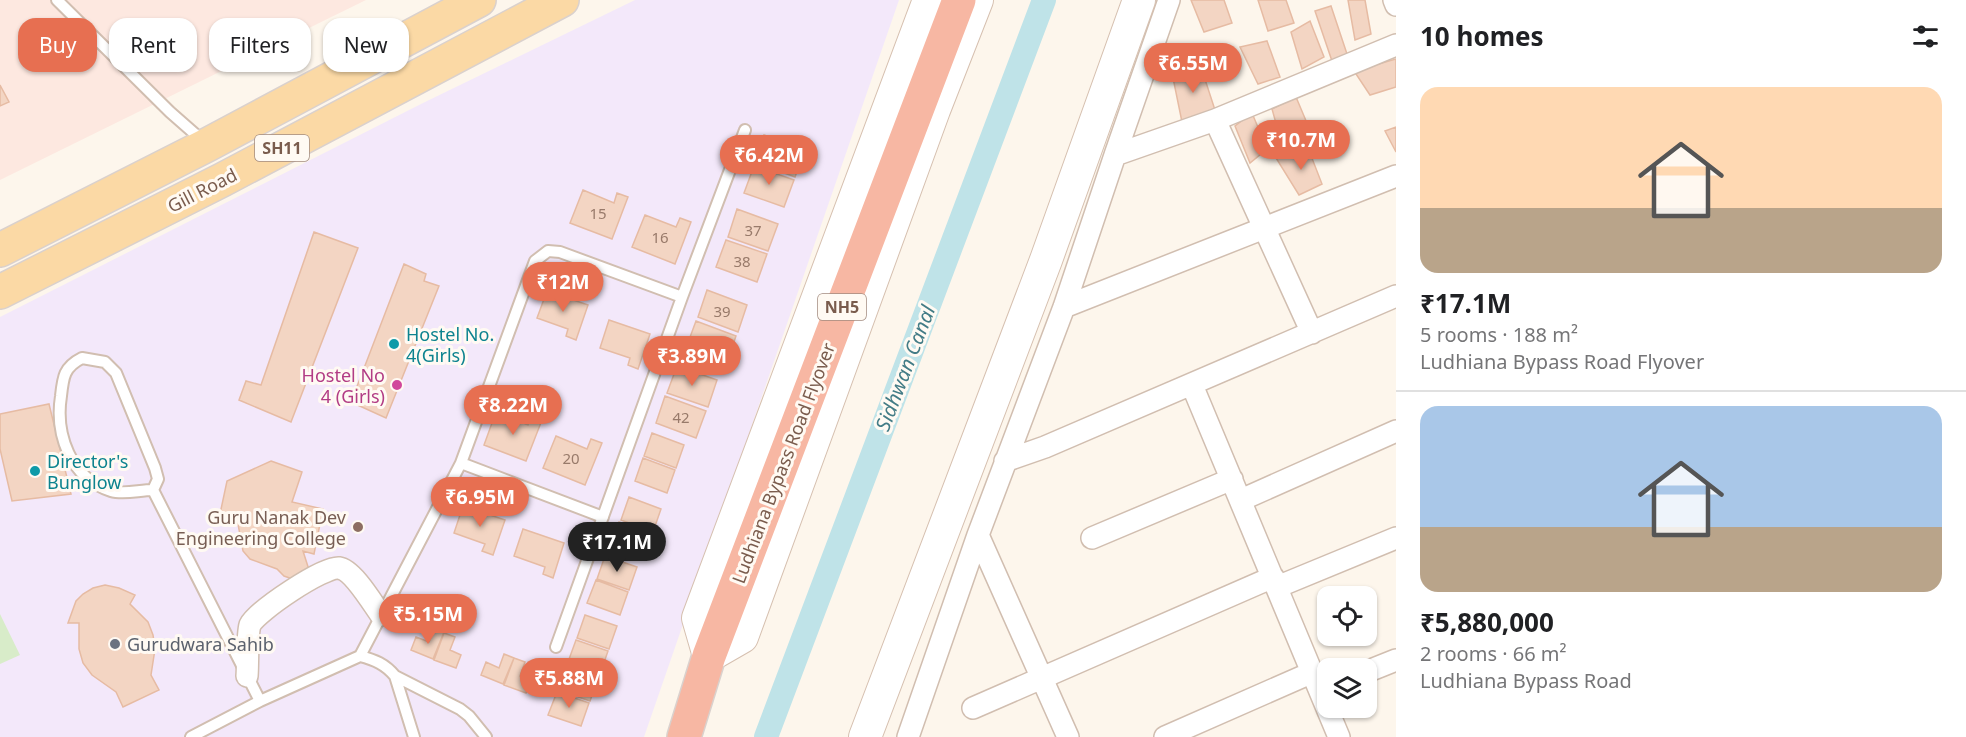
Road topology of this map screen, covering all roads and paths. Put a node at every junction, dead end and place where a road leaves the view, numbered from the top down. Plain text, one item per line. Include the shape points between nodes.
1 (57, 0) edge
2 (479, 0) edge
3 (562, 0) edge
4 (929, 0) edge
5 (959, 0) edge
6 (977, 0) edge
7 (1139, 0) edge
8 (1169, 0) edge
9 (1394, 0) edge
10 (1396, 5) edge
11 (1396, 45) edge
12 (1215, 120) junction
13 (746, 130) dead end
14 (207, 145) junction
15 (1115, 155) junction
16 (1396, 176) edge
17 (1264, 229) junction
18 (0, 250) edge
19 (0, 292) edge
20 (1396, 296) edge
21 (682, 297) junction
22 (1064, 307) junction
23 (1312, 333) junction
24 (1192, 385) junction
25 (1396, 431) edge
26 (1005, 461) junction
27 (461, 463) junction
28 (1232, 479) junction
29 (153, 489) junction
30 (1241, 500) junction
31 (603, 517) junction
32 (978, 535) junction
33 (1092, 538) dead end
34 (1396, 538) edge
35 (1275, 582) junction
36 (381, 615) junction
37 (556, 647) dead end
38 (360, 656) junction
39 (709, 656) junction
40 (1396, 660) edge
41 (1377, 668) edge
42 (247, 676) junction
43 (394, 676) junction
44 (1042, 676) junction
45 (1317, 677) edge
46 (1317, 685) edge
47 (260, 700) junction
48 (973, 708) dead end
49 (1332, 718) edge
50 (191, 737) edge
51 (414, 737) edge
52 (486, 737) edge
53 (684, 737) edge
54 (865, 737) edge
55 (908, 737) edge
56 (1068, 737) edge
57 (1165, 737) edge
58 (1339, 737) edge

1 - 14 lane
2 - 14 main road, Gill Road / SH11
3 - 19 main road, Gill Road / SH11
4 - 39 street via 698,618
5 - 39 highway, Ludhiana Bypass Road Flyover / NH5
6 - 39 street via 742,637
7 - 54 street via 1046,260
8 - 15 street
9 - 10 street
11 - 12 street
12 - 15 street
12 - 17 street
13 - 21 lane
14 - 18 main road, Gill Road / SH11
15 - 22 street
16 - 17 street
17 - 22 street
17 - 23 street
20 - 23 street
21 - 27 lane via 560,252 540,255
21 - 31 lane
22 - 26 street
23 - 24 street
24 - 26 street
24 - 28 street
25 - 30 street
26 - 32 street
27 - 31 lane
27 - 36 lane
28 - 30 street
28 - 33 street
29 - 29 lane via 111,491 78,470 66,450 59,418 63,378 70,364 82,358 99,360 116,373 158,479
29 - 42 lane
30 - 35 street
31 - 37 lane
32 - 44 street
32 - 55 street
34 - 35 street
35 - 44 street
35 - 45 street
36 - 38 lane
36 - 42 street via 345,570 333,568 322,573 275,601 250,626
38 - 43 lane via 375,660
38 - 47 lane
39 - 53 highway, NH5
40 - 41 street
42 - 47 lane
43 - 51 lane
43 - 52 lane via 460,710
44 - 48 street
44 - 56 street
46 - 57 street
47 - 50 lane
49 - 58 street

